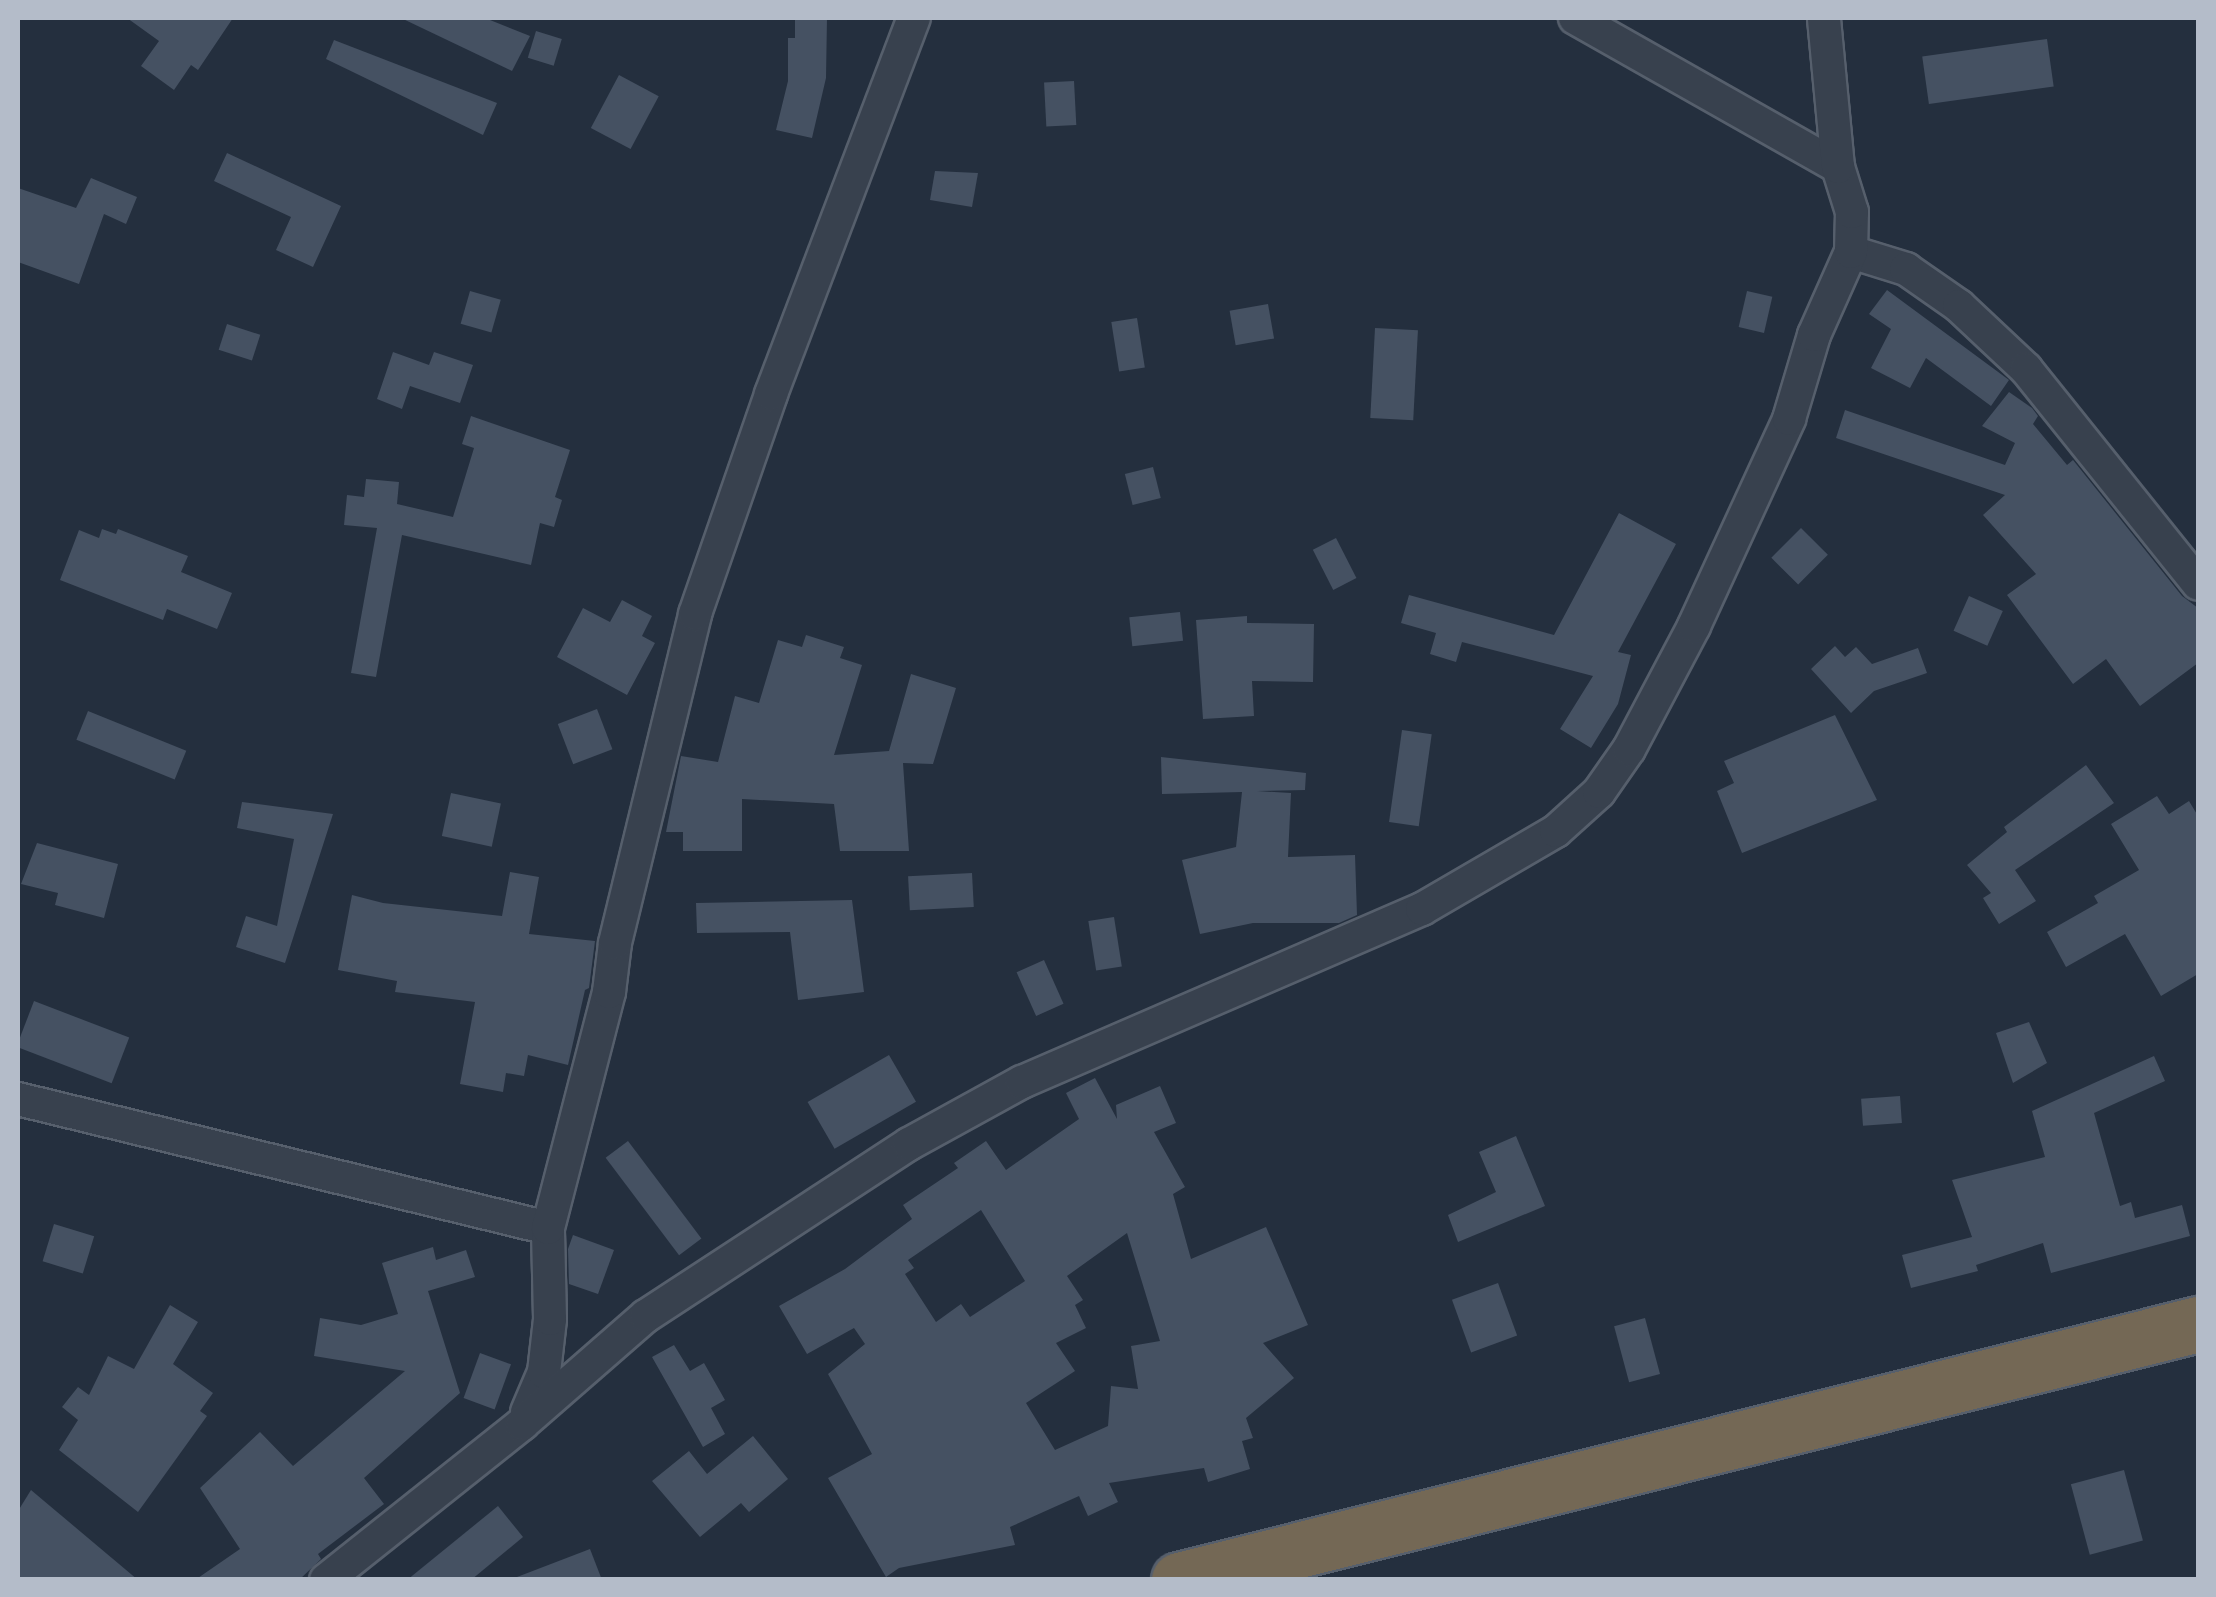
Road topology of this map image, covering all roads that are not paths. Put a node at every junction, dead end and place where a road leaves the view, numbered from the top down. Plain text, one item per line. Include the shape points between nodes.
1 (914, 18) edge
2 (1575, 18) edge
3 (1824, 18) edge
4 (1838, 167) junction
5 (1851, 252) junction
6 (2198, 584) edge
7 (18, 1099) edge
8 (548, 1228) junction
9 (2198, 1324) edge
10 (522, 1424) junction
11 (326, 1580) edge
12 (1179, 1580) edge

1 - 8 street via 695,614
2 - 4 street
3 - 4 street
4 - 5 street via 1852,212
5 - 6 street via 1906,269 1959,306 2026,369
5 - 10 street via 1814,335 1790,419 1694,626 1629,749 1599,792 1556,831 1422,909 1022,1082 910,1144 646,1316
7 - 8 street
8 - 10 street via 544,1372
9 - 12 highway
10 - 11 street

